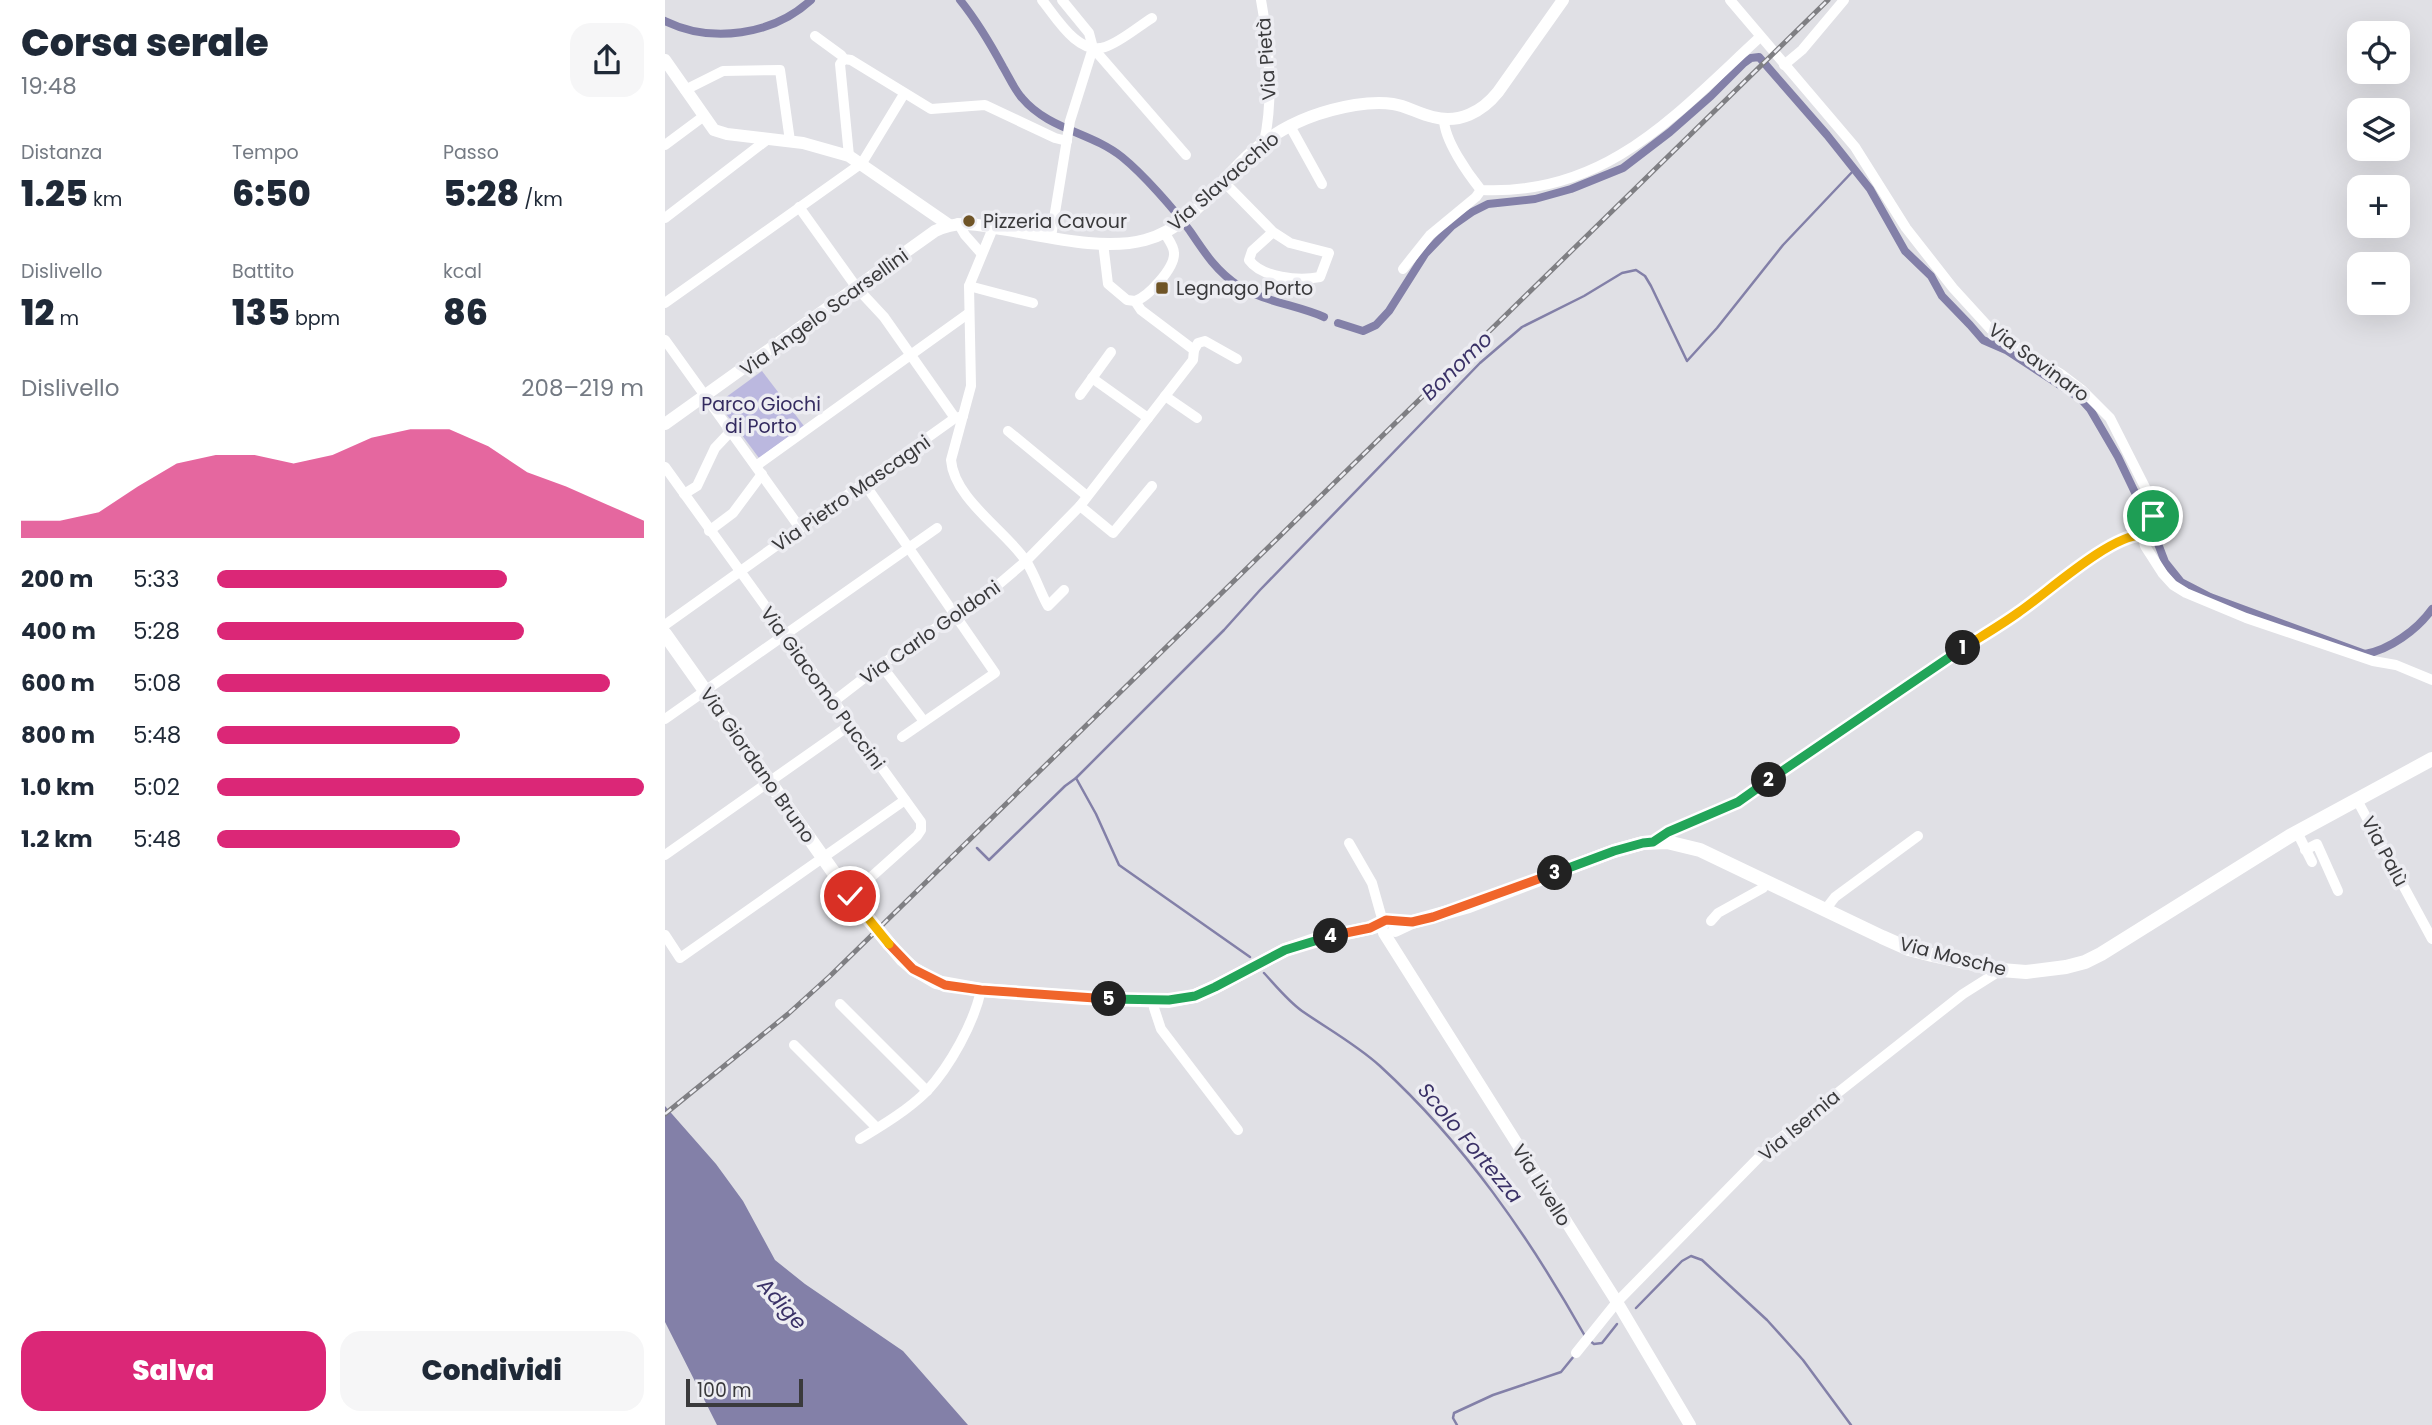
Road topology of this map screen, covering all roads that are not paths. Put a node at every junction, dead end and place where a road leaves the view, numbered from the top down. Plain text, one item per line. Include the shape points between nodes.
1 (1042, 0) edge
2 (1062, 0) edge
3 (1261, 0) edge
4 (1563, 0) edge
5 (1730, 0) edge
6 (1844, 0) edge
7 (1152, 18) dead end
8 (815, 36) dead end
9 (1760, 37) junction
10 (1093, 48) junction
11 (843, 59) junction
12 (1784, 65) junction
13 (667, 68) edge
14 (888, 83) junction
15 (685, 90) junction
16 (904, 94) junction
17 (894, 109) junction
18 (704, 116) junction
19 (1269, 119) junction
20 (1444, 119) junction
21 (1287, 127) junction
22 (1067, 138) junction
23 (768, 139) junction
24 (790, 141) junction
25 (1264, 142) junction
26 (665, 145) edge
27 (1186, 155) dead end
28 (849, 156) junction
29 (862, 163) junction
30 (1223, 181) junction
31 (1322, 184) dead end
32 (1481, 190) junction
33 (799, 207) junction
34 (665, 217) edge
35 (953, 224) junction
36 (993, 228) junction
37 (1169, 229) junction
38 (1273, 232) junction
39 (1051, 237) junction
40 (1103, 243) junction
41 (981, 253) junction
42 (1403, 268) dead end
43 (969, 286) junction
44 (857, 288) junction
45 (1135, 301) junction
46 (665, 303) edge
47 (1033, 303) dead end
48 (969, 313) junction
49 (665, 340) edge
50 (1194, 350) junction
51 (1111, 352) dead end
52 (911, 356) junction
53 (1237, 359) dead end
54 (1092, 378) junction
55 (1080, 395) dead end
56 (706, 396) junction
57 (1165, 396) junction
58 (959, 417) junction
59 (1148, 418) junction
60 (1198, 418) dead end
61 (665, 424) edge
62 (731, 431) junction
63 (1008, 431) dead end
64 (665, 467) edge
65 (759, 470) junction
66 (864, 483) junction
67 (1151, 486) dead end
68 (684, 494) junction
69 (1087, 496) junction
70 (1080, 506) junction
71 (2146, 526) junction
72 (800, 528) junction
73 (937, 528) dead end
74 (709, 531) junction
75 (909, 547) junction
76 (1025, 561) junction
77 (740, 572) junction
78 (1064, 590) dead end
79 (956, 616) junction
80 (665, 625) edge
81 (665, 634) edge
82 (784, 634) junction
83 (881, 665) junction
84 (2432, 680) edge
85 (705, 691) junction
86 (833, 702) junction
87 (665, 719) edge
88 (923, 720) junction
89 (850, 725) junction
90 (902, 737) dead end
91 (2432, 760) edge
92 (769, 781) junction
93 (905, 800) junction
94 (2357, 800) junction
95 (2297, 832) junction
96 (1918, 836) dead end
97 (1653, 842) junction
98 (1349, 843) dead end
99 (2305, 850) junction
100 (665, 855) edge
101 (823, 858) junction
102 (2312, 862) dead end
103 (1767, 883) junction
104 (2337, 891) dead end
105 (850, 896) junction
106 (1825, 910) junction
107 (1711, 921) dead end
108 (1386, 927) junction
109 (665, 935) edge
110 (2432, 939) edge
111 (2001, 970) junction
112 (981, 990) junction
113 (841, 1004) dead end
114 (1153, 1008) dead end
115 (794, 1045) dead end
116 (927, 1091) junction
117 (877, 1128) junction
118 (1237, 1130) dead end
119 (860, 1139) dead end
120 (1616, 1302) junction
121 (1576, 1353) dead end
122 (1691, 1425) edge

1 - 10 street via 1079,43
2 - 10 street via 1089,33
3 - 19 street, Via Pietà
4 - 20 street via 1487,105 1465,116
5 - 9 street, Via Savinaro
6 - 12 street
7 - 10 street via 1105,47
8 - 11 street
9 - 12 street, Via Savinaro
9 - 32 street via 1685,106 1614,160 1550,186 1511,192
10 - 22 street
10 - 27 street
11 - 14 street
11 - 28 street via 839,64
12 - 71 street, Via Savinaro via 1855,147 1906,229 1995,334 2061,374 2110,418 2153,500 2155,510
13 - 15 street
14 - 16 street
14 - 17 street
15 - 18 street
15 - 24 street via 723,71 780,70
16 - 17 street
16 - 22 street via 931,109 990,106 1055,138
17 - 29 street
18 - 23 street via 713,130
18 - 26 street
19 - 21 street, Via Pietà
19 - 25 street, Via Pietà
20 - 21 street, Via Slavacchio via 1374,103
20 - 32 street via 1451,142
21 - 25 street, Via Slavacchio
21 - 31 street
22 - 39 street
23 - 24 street
23 - 34 street
24 - 28 street
25 - 30 street, Via Slavacchio
28 - 29 street
29 - 33 street
29 - 35 street via 916,205
30 - 37 street, Via Slavacchio via 1189,216
30 - 38 street
32 - 42 street via 1430,235
33 - 44 street
33 - 46 street
35 - 36 street, Via Slavacchio
35 - 41 street
35 - 44 street, Via Angelo Scarsellini
36 - 39 street, Via Slavacchio
36 - 41 street
37 - 40 street, Via Slavacchio via 1136,242
37 - 45 street via 1173,262 1148,294
38 - 38 street via 1252,251 1249,260 1254,267 1278,275 1320,277 1329,253 1290,243
39 - 40 street, Via Slavacchio
40 - 45 street via 1108,284
41 - 43 street
43 - 47 street
43 - 48 street
44 - 52 street
44 - 56 street, Via Angelo Scarsellini
45 - 50 street
48 - 52 street
48 - 58 street via 971,386
49 - 56 street
50 - 53 street via 1206,341
50 - 57 street, Via Carlo Goldoni via 1193,360
51 - 54 street
52 - 58 street
52 - 65 street
54 - 55 street
54 - 59 street
56 - 61 street, Via Angelo Scarsellini
56 - 62 street
57 - 59 street, Via Carlo Goldoni
57 - 60 street
58 - 66 street, Via Pietro Mascagni
58 - 76 street via 951,460 955,479
59 - 69 street, Via Carlo Goldoni
62 - 65 street
62 - 68 street via 715,448 697,486
63 - 69 street
64 - 68 street, Via Giacomo Puccini
65 - 72 street
65 - 74 street via 733,513
66 - 72 street, Via Pietro Mascagni
66 - 75 street
67 - 70 street via 1113,533
68 - 74 street, Via Giacomo Puccini
69 - 70 street, Via Carlo Goldoni
70 - 76 street, Via Carlo Goldoni
71 - 84 street, Via Savinaro via 2145,546 2163,574 2186,593 2246,618
71 - 97 street via 1738,802
72 - 77 street, Via Pietro Mascagni
73 - 75 street
74 - 77 street, Via Giacomo Puccini
75 - 79 street
75 - 82 street
76 - 78 street via 1048,606
76 - 79 street, Via Carlo Goldoni
77 - 80 street, Via Pietro Mascagni
77 - 82 street, Via Giacomo Puccini
79 - 83 street, Via Carlo Goldoni
79 - 88 street via 995,673
81 - 85 main road, Via Giordano Bruno
82 - 85 street
82 - 86 street, Via Giacomo Puccini
83 - 86 street, Via Carlo Goldoni
83 - 88 street
85 - 87 street
85 - 92 main road, Via Giordano Bruno
86 - 89 street, Via Giacomo Puccini
88 - 90 street
89 - 92 street
89 - 93 street, Via Giacomo Puccini
91 - 94 main road, Via Mosche
92 - 100 street
92 - 101 main road, Via Giordano Bruno
93 - 101 street
93 - 105 street, Via Giacomo Puccini via 921,822 919,833
94 - 95 main road, Via Mosche
94 - 110 street, Via Palù
95 - 99 street
95 - 111 main road, Via Mosche via 2085,962 2038,971
96 - 106 street via 1835,897
97 - 103 main road, Via Mosche via 1700,850
97 - 108 main road, Via Mosche via 1614,851 1468,906
98 - 108 street via 1371,883
99 - 102 street
99 - 104 street via 2317,844
101 - 105 main road, Via Giordano Bruno
101 - 109 street via 680,958
103 - 106 main road, Via Mosche
103 - 107 street
105 - 112 main road, Via Giordano Bruno via 913,969 936,982
106 - 111 main road, Via Mosche via 1909,949
108 - 112 main road, Via Mosche via 1285,950 1183,999
108 - 120 street, Via Livello
111 - 120 street, Via Isernia via 1963,994 1769,1147
112 - 116 street via 971,1023
113 - 116 street
114 - 118 street via 1161,1029
115 - 117 street
116 - 117 street
117 - 119 street
120 - 121 street, Via Isernia
120 - 122 street, Via Livello

